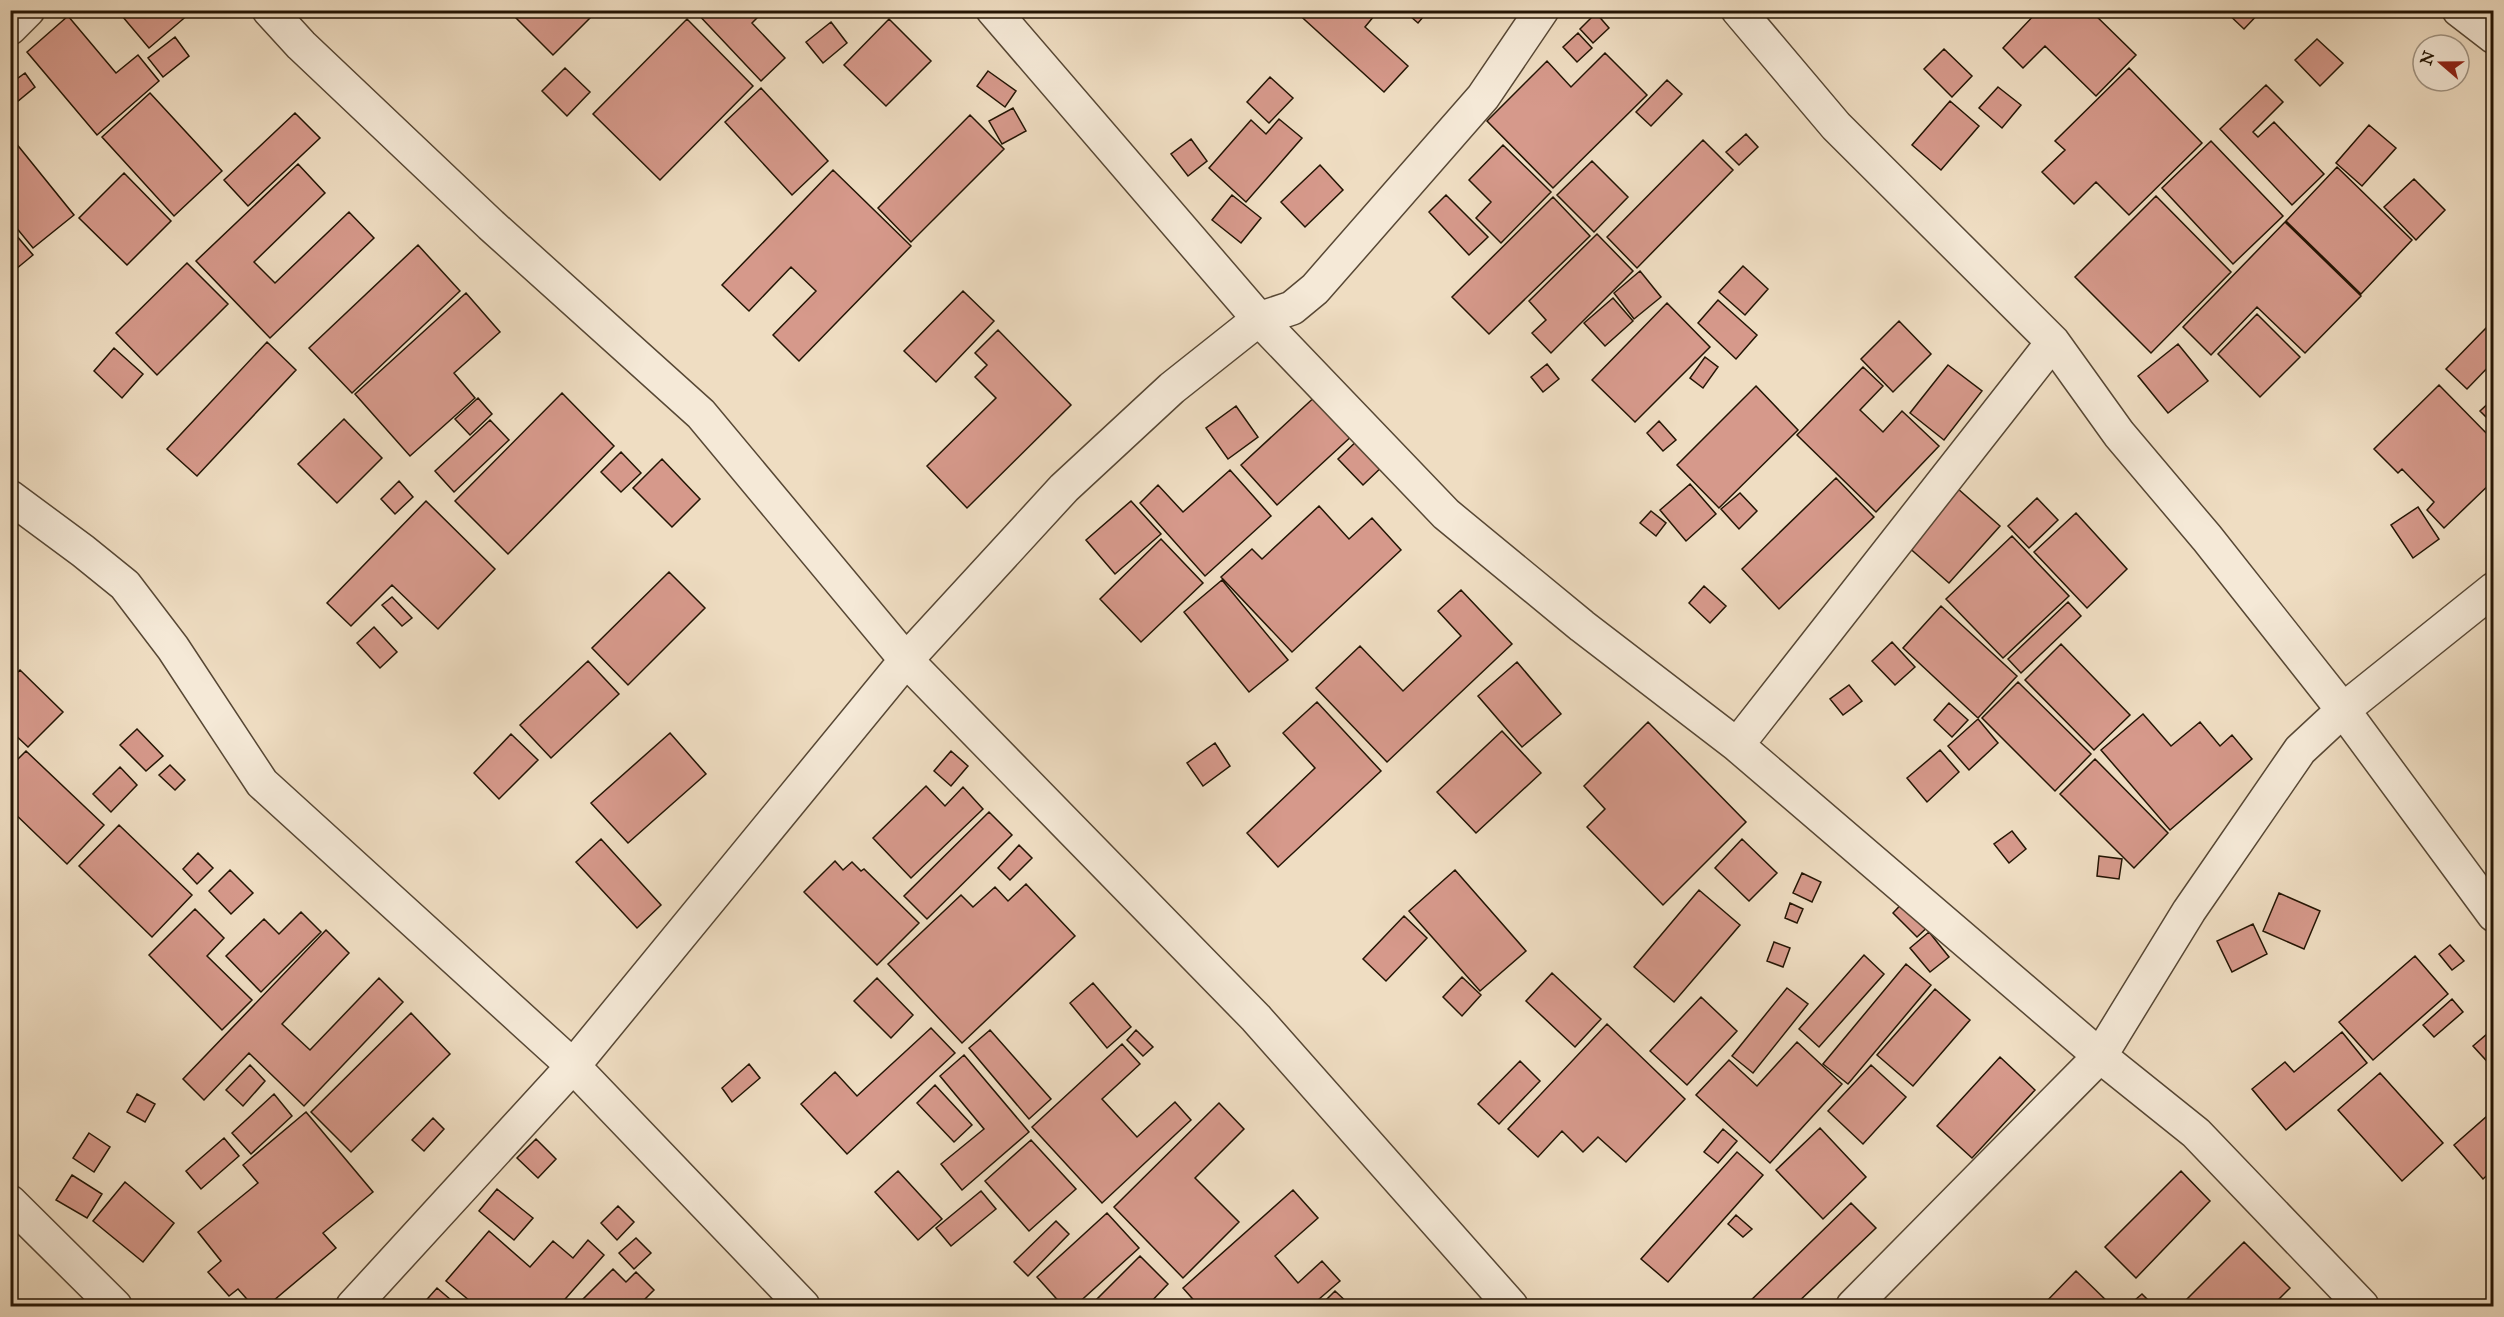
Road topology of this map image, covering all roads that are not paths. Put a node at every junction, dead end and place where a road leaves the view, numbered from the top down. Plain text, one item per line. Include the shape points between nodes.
1 (28, 10) edge
2 (269, 10) edge
3 (993, 10) edge
4 (1542, 10) edge
5 (1738, 10) edge
6 (2459, 10) edge
7 (10, 28) edge
8 (2493, 37) edge
9 (1259, 319) junction
10 (2053, 342) junction
11 (10, 497) edge
12 (2493, 589) edge
13 (906, 660) junction
14 (2343, 711) junction
15 (1737, 745) junction
16 (2493, 915) edge
17 (2100, 1056) junction
18 (573, 1066) junction
19 (10, 1202) edge
20 (115, 1306) edge
21 (353, 1306) edge
22 (803, 1306) edge
23 (1511, 1306) edge
24 (1853, 1306) edge
25 (2362, 1306) edge

1 - 7 street
2 - 13 street via 482,217 701,414
3 - 9 street
4 - 9 street via 1483,97 1315,289 1292,308
5 - 10 street via 1836,126
6 - 8 street
9 - 13 street via 1172,388 1064,488
9 - 15 street via 1446,513 1582,626
10 - 14 street via 2119,434 2207,538
10 - 15 street
11 - 18 street via 125,585 173,648 262,783
12 - 14 street
13 - 18 street
13 - 23 street via 1257,1017
14 - 16 street
14 - 17 street via 2300,750 2189,911
15 - 17 street
17 - 24 street
17 - 25 street via 2196,1133
18 - 21 street
18 - 22 street
19 - 20 street

